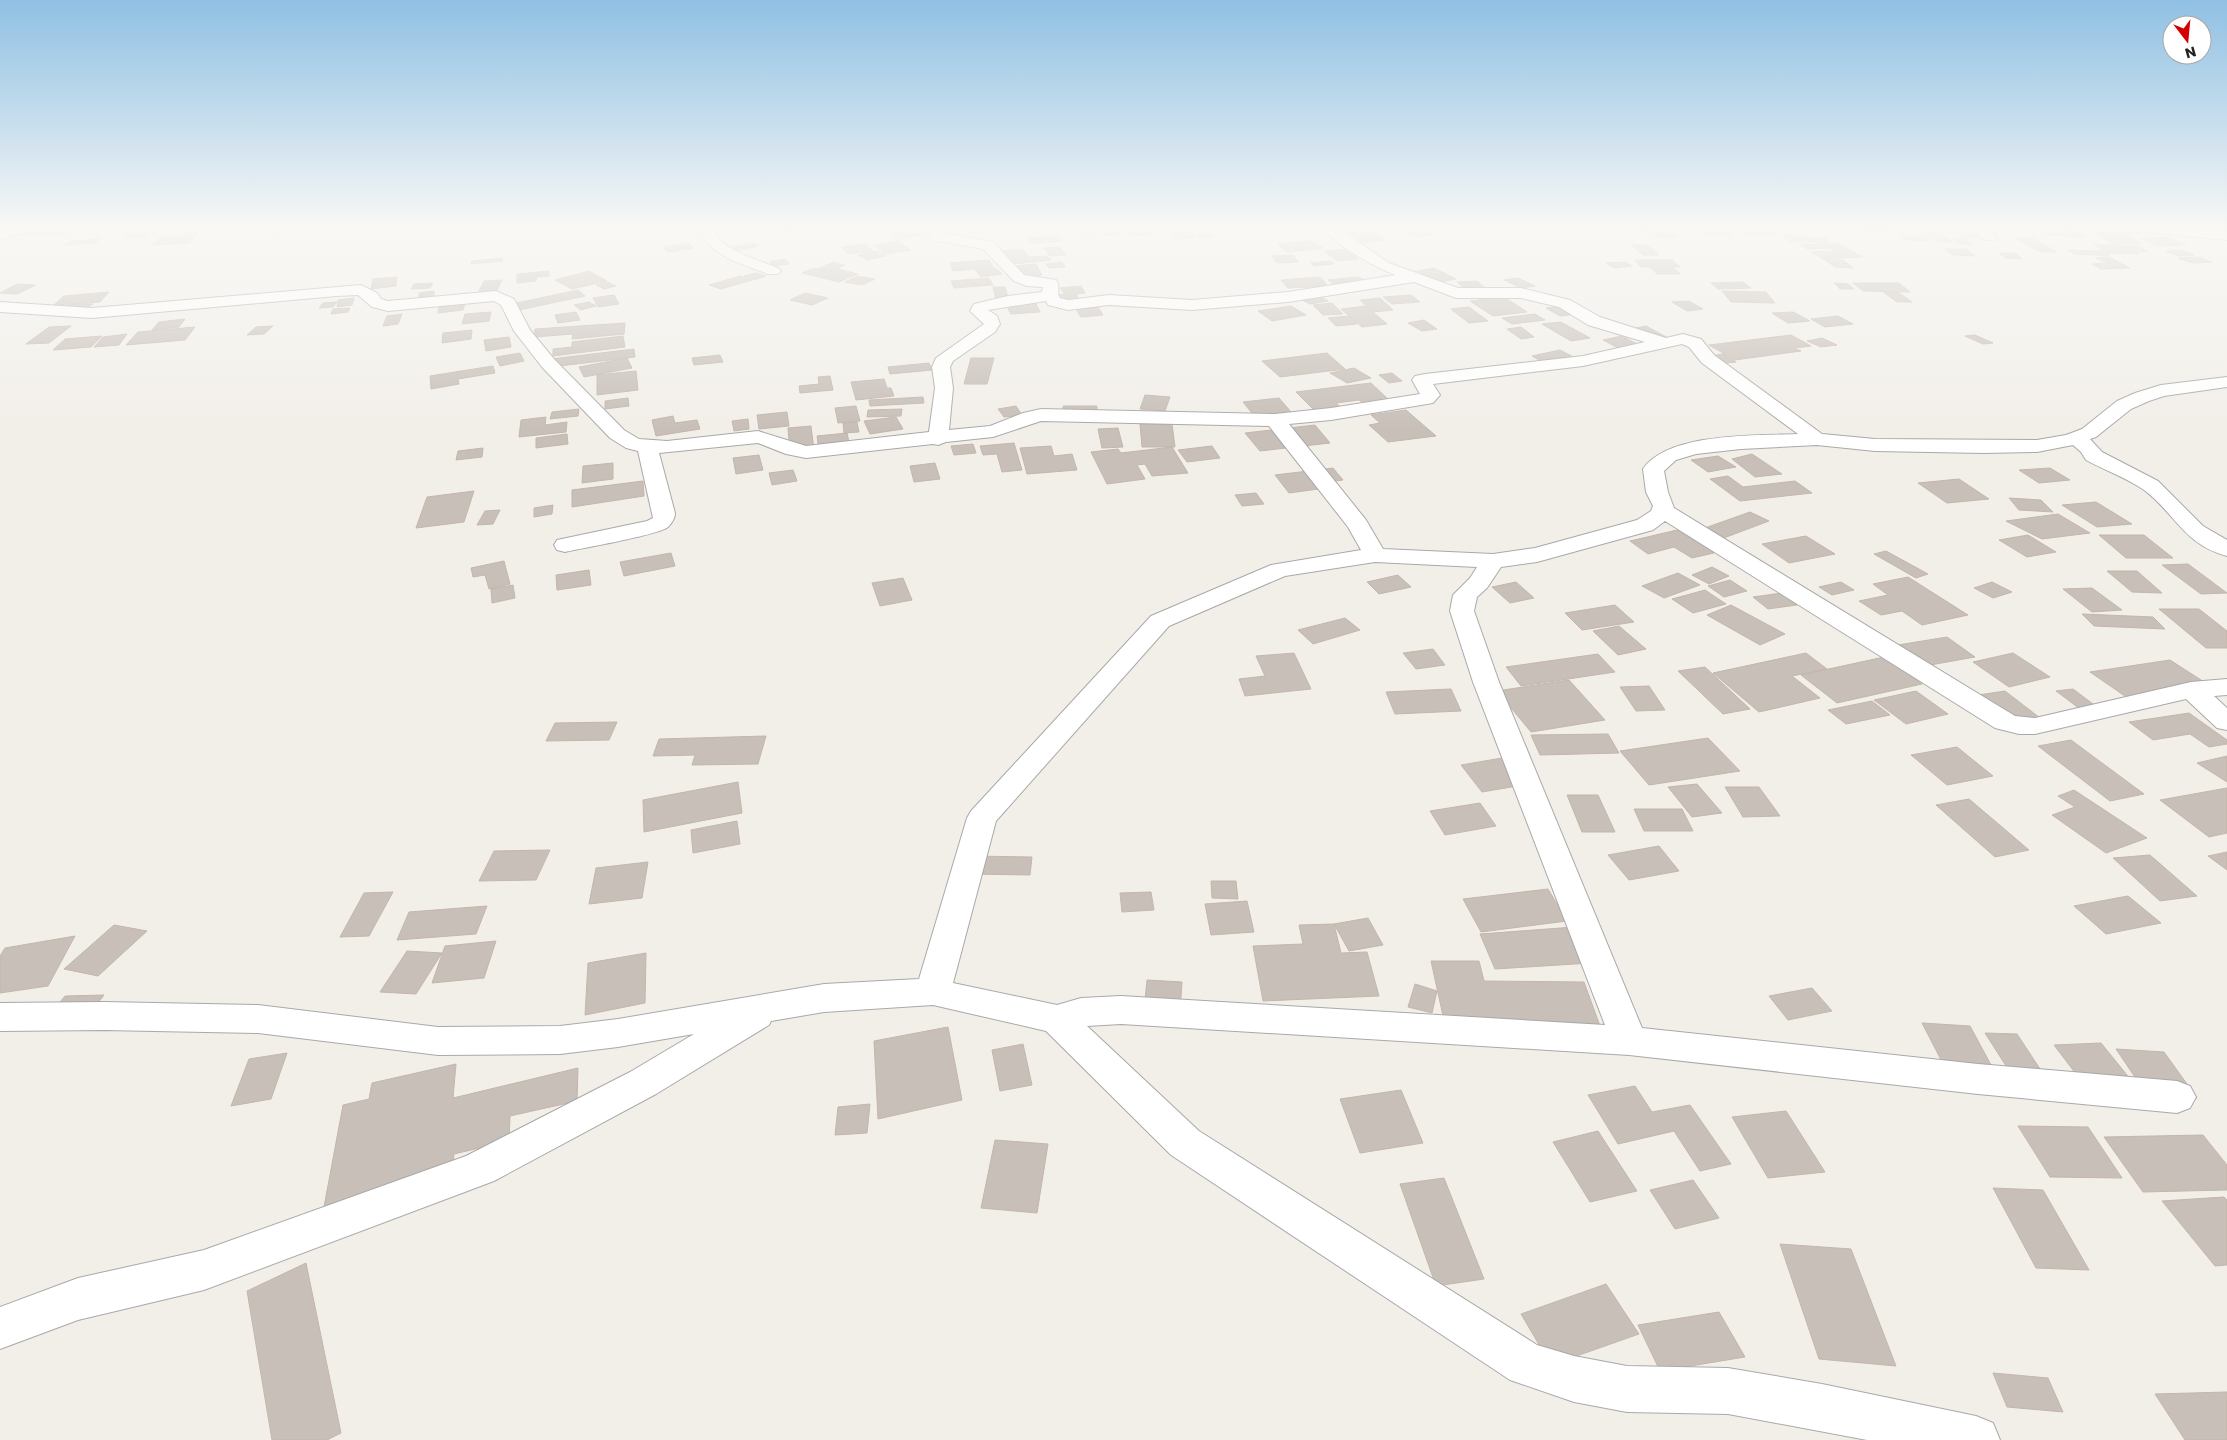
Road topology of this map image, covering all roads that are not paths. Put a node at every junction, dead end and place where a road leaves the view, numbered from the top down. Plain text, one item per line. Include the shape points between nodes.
1 (287, 295) edge
2 (370, 295) edge
3 (1299, 295) edge
4 (1530, 295) edge
5 (1050, 296) joint
6 (0, 307) edge
7 (1665, 342) junction
8 (2227, 382) edge
9 (1275, 420) junction
10 (2077, 438) junction
11 (938, 439) junction
12 (1817, 439) junction
13 (646, 447) junction
14 (1662, 510) junction
15 (565, 545) dead end
16 (2227, 550) edge
17 (1375, 555) junction
18 (1493, 561) junction
19 (2227, 687) edge
20 (2191, 690) junction
21 (2227, 722) edge
22 (933, 992) junction
23 (766, 1009) junction
24 (0, 1016) edge
25 (1057, 1019) junction
26 (1629, 1041) junction
27 (2177, 1097) dead end
28 (0, 1328) edge
29 (1976, 1440) edge

1 - 6 street via 92,312
2 - 13 street via 377,305 388,306 496,296 508,302 522,331 548,364 617,434 633,444
3 - 5 street via 1192,305 1099,300 1062,305
4 - 7 street via 1564,303 1594,321
5 - 11 street via 1008,300 980,307 978,311 991,319 992,324 945,358 941,367 944,388
7 - 9 street via 1582,361 1425,378 1421,380 1431,395 1426,399
7 - 12 street via 1683,339 1695,343 1708,359
8 - 10 street via 2142,397 2124,405 2094,430
9 - 11 street via 1042,415 993,431
9 - 17 street via 1358,525
10 - 12 street via 2037,446 1984,447
10 - 16 street via 2093,456 2151,486 2195,530
11 - 13 street via 806,452 792,452 758,437
12 - 14 street via 1693,448 1669,456 1653,469 1657,492 1664,506
13 - 15 street via 664,512 661,522
14 - 18 street via 1660,516 1645,525 1537,555
14 - 20 street via 2005,722 2035,726
17 - 18 street
17 - 22 street via 1279,570 1160,621 982,818
18 - 26 street via 1479,583 1465,595 1462,611 1486,682
19 - 20 street
20 - 21 street
22 - 23 street via 824,998
22 - 25 street
23 - 24 street via 560,1040 438,1041 258,1019
23 - 28 street via 643,1082 480,1169 204,1270 78,1299
25 - 26 street via 1081,1012 1121,1010
25 - 29 street via 1185,1143 1526,1364 1574,1379 1626,1389 1728,1391 1822,1407
26 - 27 street

